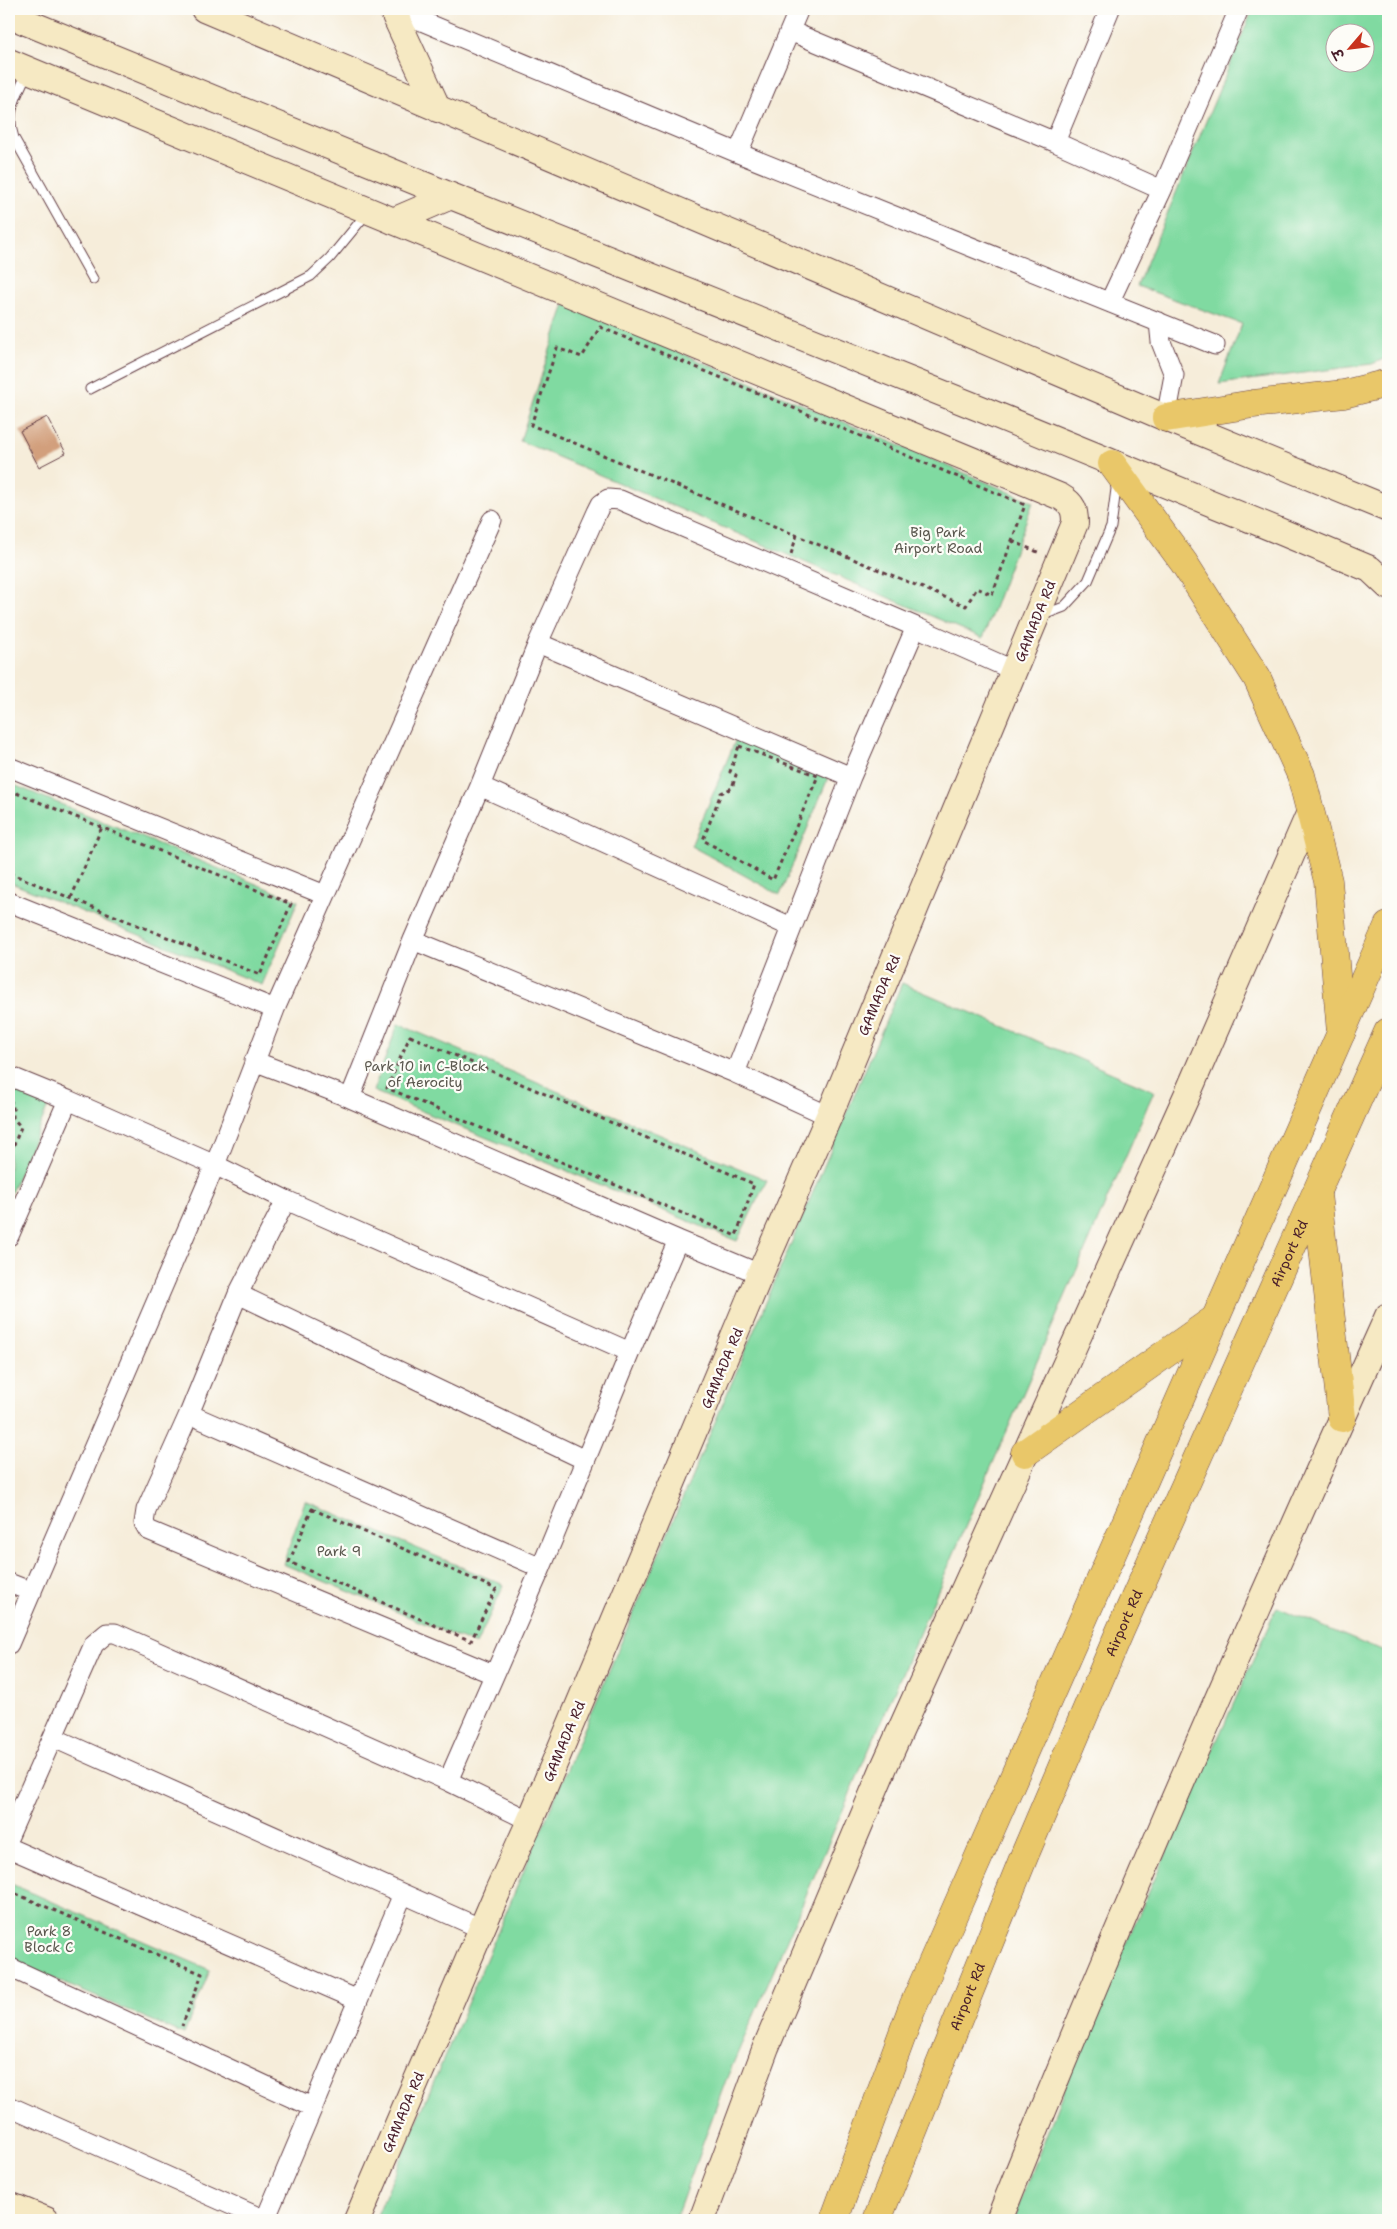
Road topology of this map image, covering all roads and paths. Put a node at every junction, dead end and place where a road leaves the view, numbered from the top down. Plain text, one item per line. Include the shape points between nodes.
1 (204, 9) edge
2 (393, 9) edge
3 (798, 9) edge
4 (1110, 9) edge
5 (1238, 9) edge
6 (9, 15) edge
7 (790, 30) junction
8 (18, 66) edge
9 (438, 109) junction
10 (1055, 142) junction
11 (738, 153) junction
12 (1162, 190) junction
13 (451, 196) junction
14 (368, 211) junction
15 (392, 221) junction
16 (93, 280) dead end
17 (1110, 302) junction
18 (1159, 322) junction
19 (1215, 345) dead end
20 (1388, 383) edge
21 (90, 389) dead end
22 (1166, 418) junction
23 (1112, 464) junction
24 (1388, 509) edge
25 (492, 520) dead end
26 (1012, 542) junction
27 (1059, 561) junction
28 (1388, 586) edge
29 (1036, 618) junction
30 (916, 627) junction
31 (538, 643) junction
32 (1015, 671) junction
33 (9, 767) edge
34 (818, 776) joint
35 (851, 778) junction
36 (480, 786) junction
37 (9, 790) edge
38 (1310, 812) junction
39 (102, 828) junction
40 (9, 873) edge
41 (325, 895) junction
42 (71, 898) junction
43 (9, 902) edge
44 (1388, 926) edge
45 (791, 927) junction
46 (413, 940) junction
47 (275, 1009) junction
48 (1388, 1032) edge
49 (1341, 1037) junction
50 (254, 1061) junction
51 (735, 1073) junction
52 (9, 1076) edge
53 (387, 1088) joint
54 (350, 1098) junction
55 (68, 1100) junction
56 (9, 1101) edge
57 (829, 1116) junction
58 (9, 1157) edge
59 (215, 1165) junction
60 (1316, 1192) junction
61 (286, 1200) junction
62 (9, 1236) edge
63 (678, 1240) junction
64 (760, 1274) junction
65 (238, 1294) junction
66 (1388, 1316) edge
67 (1216, 1318) junction
68 (630, 1352) junction
69 (189, 1414) junction
70 (1342, 1418) junction
71 (1025, 1453) junction
72 (585, 1460) junction
73 (541, 1568) junction
74 (9, 1583) edge
75 (32, 1592) junction
76 (471, 1641) joint
77 (9, 1644) edge
78 (494, 1674) junction
79 (54, 1738) junction
80 (448, 1781) junction
81 (530, 1821) junction
82 (9, 1836) edge
83 (9, 1848) edge
84 (403, 1894) junction
85 (9, 1906) edge
86 (482, 1930) junction
87 (9, 1967) edge
88 (358, 2000) junction
89 (181, 2027) dead end
90 (9, 2106) edge
91 (312, 2107) junction
92 (9, 2204) edge
93 (46, 2220) edge
94 (265, 2220) edge
95 (357, 2220) edge
96 (702, 2220) edge
97 (834, 2220) edge
98 (877, 2220) edge
99 (1000, 2220) edge

1 - 9 street
2 - 9 street
2 - 11 street
3 - 7 street
4 - 10 street
5 - 12 street
6 - 13 street
7 - 10 street
7 - 11 street
8 - 14 street
8 - 16 lane via 10,127
9 - 22 street
10 - 12 street
11 - 17 street
12 - 17 street
13 - 15 street
13 - 23 street
14 - 15 street
14 - 21 lane via 311,276
15 - 27 street, GAMADA Rd via 1062,497 1075,511 1075,523
17 - 18 street
18 - 19 street
18 - 22 street via 1161,342 1174,375
20 - 22 main road via 1344,394
22 - 24 street
23 - 28 street via 1370,569
23 - 29 lane via 1116,489 1111,527 1088,581 1064,606
23 - 38 main road via 1184,563 1257,678 1301,775
25 - 41 street
26 - 26 path via 992,595 977,588 966,606 530,425 557,348 582,358 600,327 1025,505
26 - 27 path
27 - 29 street, GAMADA Rd
29 - 32 street, GAMADA Rd
30 - 31 street via 620,500 608,499 597,512
30 - 32 street
30 - 35 street
31 - 35 street
31 - 36 street
32 - 57 street, GAMADA Rd
33 - 41 street
34 - 34 path via 739,746 730,772 736,776 732,788 721,793 703,840 772,880
35 - 45 street
36 - 45 street
36 - 46 street
37 - 39 path
38 - 49 main road via 1328,881
38 - 71 street via 1187,1095
39 - 42 path
39 - 42 path via 291,904 264,966 260,975
40 - 42 path
41 - 47 street
43 - 47 street
44 - 49 main road
45 - 51 street
46 - 51 street
46 - 54 street
47 - 50 street
48 - 60 main road, Airport Rd
49 - 67 main road
50 - 54 street
50 - 59 street
51 - 57 street
52 - 55 street
53 - 53 path via 410,1036 754,1184 736,1236
54 - 63 street
55 - 59 street
55 - 62 street
56 - 58 path via 13,1103 13,1118 21,1127
57 - 64 street, GAMADA Rd
59 - 61 street
59 - 75 street
60 - 70 main road
60 - 98 main road, Airport Rd via 1025,1854
61 - 65 street
61 - 68 street
63 - 64 street
63 - 68 street
64 - 81 street, GAMADA Rd
65 - 69 street
65 - 72 street
66 - 70 street
67 - 71 main road
67 - 97 main road via 911,2011
68 - 72 street
69 - 73 street
69 - 78 street via 146,1510 144,1523 148,1530
70 - 99 street via 1070,2042
71 - 96 street via 884,1766 774,2029
72 - 73 street
73 - 78 street
74 - 75 street
75 - 77 street
76 - 76 path via 289,1562 312,1509 496,1589
78 - 80 street
79 - 80 street via 94,1644 107,1633 115,1633
79 - 82 street
79 - 84 street
80 - 81 street
81 - 86 street, GAMADA Rd
83 - 88 street
84 - 86 street
84 - 88 street
85 - 89 path via 14,1893 202,1974
86 - 95 street, GAMADA Rd
87 - 91 street
88 - 91 street
90 - 94 street
91 - 94 street
92 - 93 street

